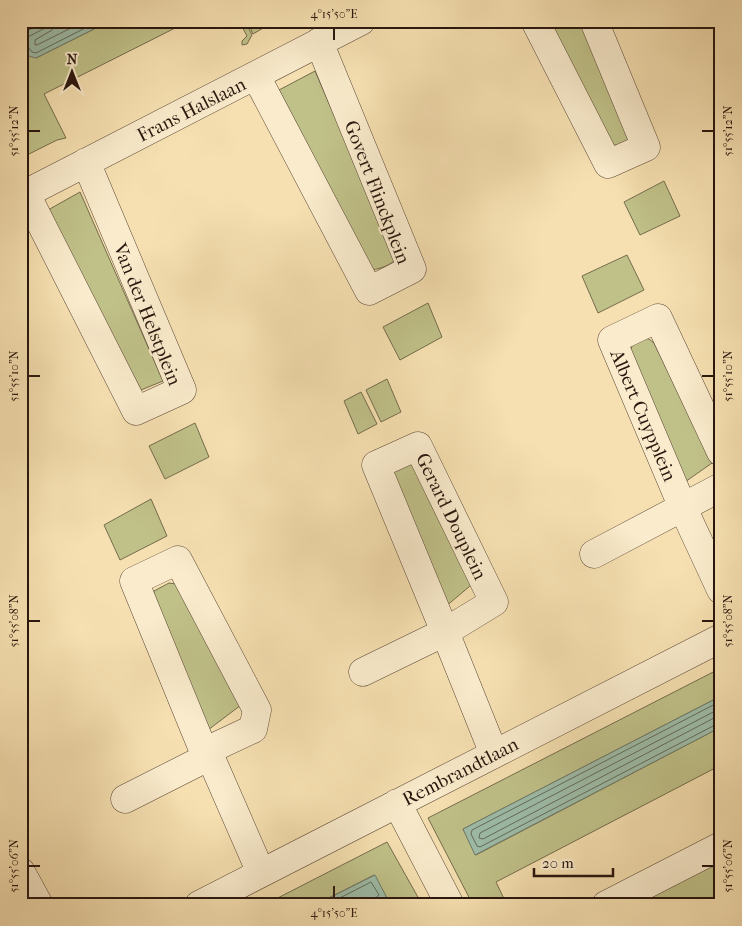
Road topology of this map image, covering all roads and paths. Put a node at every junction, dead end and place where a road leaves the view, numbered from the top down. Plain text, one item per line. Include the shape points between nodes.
1 (361, 21) edge
2 (535, 21) edge
3 (594, 21) edge
4 (319, 42) junction
5 (256, 76) junction
6 (86, 162) junction
7 (23, 195) edge
8 (721, 452) edge
9 (721, 487) edge
10 (683, 508) junction
11 (594, 554) dead end
12 (721, 590) edge
13 (445, 632) junction
14 (721, 638) edge
15 (362, 672) dead end
16 (207, 754) junction
17 (494, 754) junction
18 (125, 799) dead end
19 (397, 803) junction
20 (718, 854) edge
21 (21, 872) edge
22 (261, 872) junction
23 (39, 905) edge
24 (199, 905) edge
25 (450, 905) edge
26 (606, 905) edge

1 - 4 street, Frans Halslaan
2 - 3 street via 608,164 646,147
4 - 5 street, Frans Halslaan
4 - 5 street, Govert Flinckplein via 412,269 368,291
5 - 6 street, Frans Halslaan
6 - 7 street, Frans Halslaan
6 - 7 street, Van der Helstplein via 182,390 136,411
8 - 10 street, Albert Cuypplein via 658,318 612,340
9 - 10 street
10 - 11 street
10 - 12 street, Albert Cuypplein
13 - 13 street, Gerard Douplein via 376,465 418,446 494,602
13 - 15 street, Gerard Douplein
13 - 17 street, Gerard Douplein
14 - 17 street, Rembrandtlaan
16 - 16 street via 253,729 257,710 178,560 134,581
16 - 18 street
16 - 22 street
17 - 19 street, Rembrandtlaan
19 - 22 street, Rembrandtlaan
19 - 25 street
20 - 26 street
21 - 23 street
22 - 24 street, Rembrandtlaan

